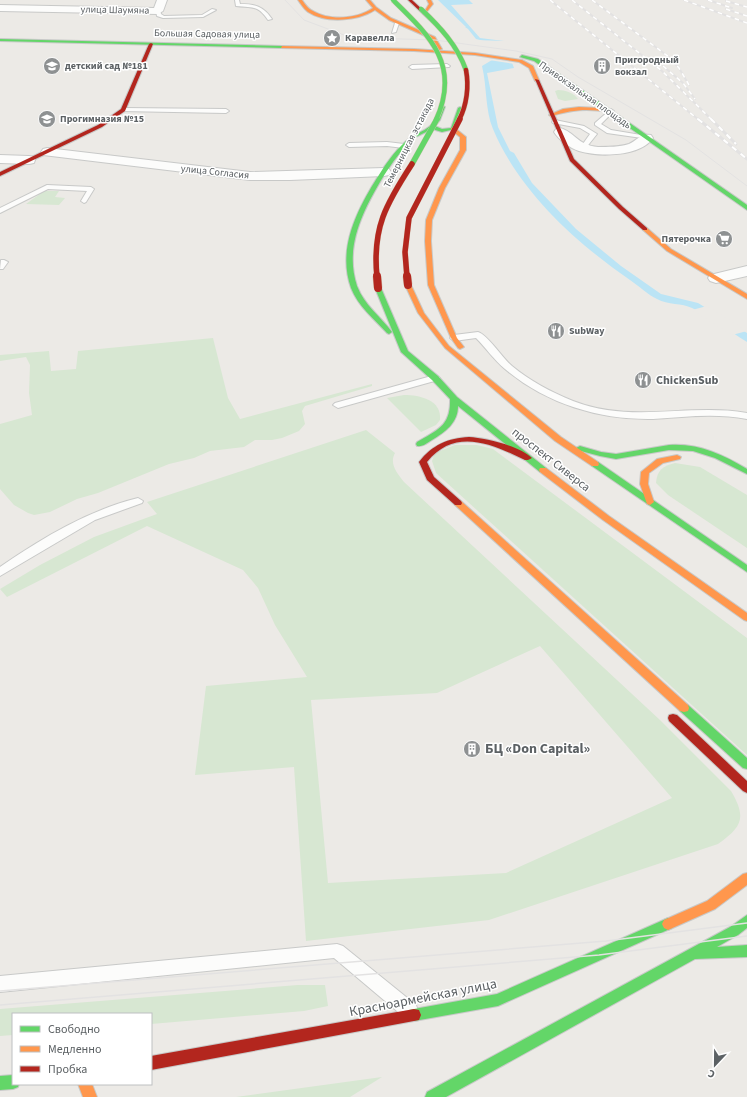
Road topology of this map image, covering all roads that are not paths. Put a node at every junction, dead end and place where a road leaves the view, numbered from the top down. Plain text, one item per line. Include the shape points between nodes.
1 (162, 0) edge
2 (237, 0) edge
3 (300, 0) edge
4 (368, 0) edge
5 (393, 0) edge
6 (411, 0) edge
7 (429, 0) edge
8 (0, 8) edge
9 (375, 8) junction
10 (214, 10) dead end
11 (158, 11) junction
12 (424, 13) junction
13 (270, 19) dead end
14 (397, 23) junction
15 (438, 26) junction
16 (408, 27) junction
17 (394, 32) dead end
18 (423, 34) junction
19 (0, 37) edge
20 (0, 40) edge
21 (151, 44) junction
22 (402, 46) junction
23 (440, 49) junction
24 (414, 50) joint
25 (456, 50) junction
26 (518, 58) junction
27 (447, 66) junction
28 (412, 67) dead end
29 (590, 98) junction
30 (547, 101) junction
31 (123, 110) junction
32 (226, 111) dead end
33 (611, 111) junction
34 (555, 123) junction
35 (432, 128) junction
36 (453, 129) junction
37 (647, 138) junction
38 (349, 145) dead end
39 (404, 146) junction
40 (584, 148) junction
41 (47, 152) junction
42 (0, 159) edge
43 (29, 160) junction
44 (384, 172) junction
45 (0, 174) edge
46 (84, 200) dead end
47 (747, 208) edge
48 (0, 211) edge
49 (747, 271) edge
50 (716, 278) junction
51 (378, 288) joint
52 (745, 294) edge
53 (454, 338) junction
54 (405, 352) junction
55 (483, 377) junction
56 (435, 378) junction
57 (454, 399) junction
58 (338, 405) dead end
59 (747, 416) edge
60 (558, 439) junction
61 (416, 448) dead end
62 (686, 457) dead end
63 (528, 458) junction
64 (705, 461) dead end
65 (716, 466) dead end
66 (747, 472) edge
67 (138, 501) dead end
68 (650, 502) junction
69 (747, 569) edge
70 (0, 572) edge
71 (747, 618) edge
72 (668, 714) dead end
73 (747, 765) edge
74 (747, 788) edge
75 (747, 878) edge
76 (747, 921) edge
77 (747, 951) edge
78 (691, 954) junction
79 (0, 984) edge
80 (416, 1015) junction
81 (152, 1063) edge
82 (12, 1082) edge
83 (0, 1083) edge
84 (85, 1085) edge
85 (90, 1097) edge
86 (432, 1097) edge

1 - 11 street
2 - 13 lane via 238,5 263,8
3 - 9 main road via 310,11 329,16 367,15
4 - 9 main road
5 - 51 main road, Темерницкая эстакада, bridge via 431,39 443,61 447,84 436,120 383,216 377,234
6 - 12 main road
6 - 55 main road, проспект Сиверса, bridge via 450,37 460,53 468,84 458,122 409,218 404,251 408,285 421,313 447,347
7 - 12 main road via 431,4
8 - 11 street, улица Шаумяна
9 - 14 main road
10 - 11 lane via 203,16 193,17 163,17
12 - 15 main road
14 - 16 main road
14 - 17 lane
15 - 16 main road via 425,29
15 - 25 main road via 449,37
16 - 18 main road
18 - 22 main road
18 - 23 main road via 434,38
19 - 22 main road, Большая Садовая улица
20 - 21 main road, Большая Садовая улица
21 - 24 main road, Большая Садовая улица
21 - 31 main road
22 - 23 main road, Привокзальная площадь
23 - 24 main road, Привокзальная площадь
23 - 25 main road, Привокзальная площадь
23 - 27 main road
25 - 26 main road, Привокзальная площадь
25 - 36 main road via 464,70 465,85
26 - 29 main road, Привокзальная площадь via 536,60
26 - 30 main road, Привокзальная площадь via 531,67
27 - 28 lane
27 - 35 main road via 447,98
29 - 30 main road via 582,105 571,106
29 - 33 main road, Привокзальная площадь
30 - 34 main road, Привокзальная площадь
31 - 32 lane
31 - 41 main road via 100,126
33 - 34 main road via 597,108 561,110
33 - 37 main road, Привокзальная площадь
33 - 37 lane via 597,124 609,132
34 - 40 street, Привокзальная площадь via 570,141
34 - 40 lane via 582,126 594,134
34 - 50 main road, Привокзальная площадь via 572,160 584,173 669,250
35 - 36 main road via 440,131
35 - 39 main road via 414,136
36 - 53 main road via 463,137 463,150 442,188 429,220 428,240 431,285
37 - 40 street, Привокзальная площадь via 637,145 626,148
37 - 47 main road, Привокзальная площадь
38 - 39 lane
39 - 44 main road
41 - 43 main road
41 - 44 street, улица Согласия via 250,176
42 - 43 street
43 - 45 main road
44 - 54 main road via 359,214 353,232 352,272 357,293
46 - 48 lane via 91,189 47,187
49 - 50 street
50 - 52 main road, Привокзальная площадь
51 - 54 main road, проспект Сиверса
53 - 55 main road
53 - 59 lane via 478,334 509,368 539,388 576,406 640,416 725,412
54 - 56 main road, проспект Сиверса
55 - 60 main road, проспект Сиверса
56 - 57 main road, проспект Сиверса
56 - 58 lane
57 - 61 main road via 456,408 448,424
57 - 63 main road, проспект Сиверса
60 - 66 main road via 594,453 611,456 626,456 676,447 696,449 717,455
60 - 68 main road, проспект Сиверса
62 - 68 main road via 659,460 645,472 644,484
63 - 71 main road, проспект Сиверса via 606,518
63 - 73 main road via 481,440 461,440 436,448 427,454 423,462 430,478
64 - 65 main road
67 - 70 lane via 91,518 22,556
68 - 69 main road, проспект Сиверса
72 - 74 main road
75 - 80 main road, Красноармейская улица via 712,905 498,1000
76 - 78 main road via 734,931
77 - 78 main road
78 - 86 main road
79 - 80 lane via 337,951
80 - 81 main road, Красноармейская улица
82 - 83 main road
84 - 85 main road

